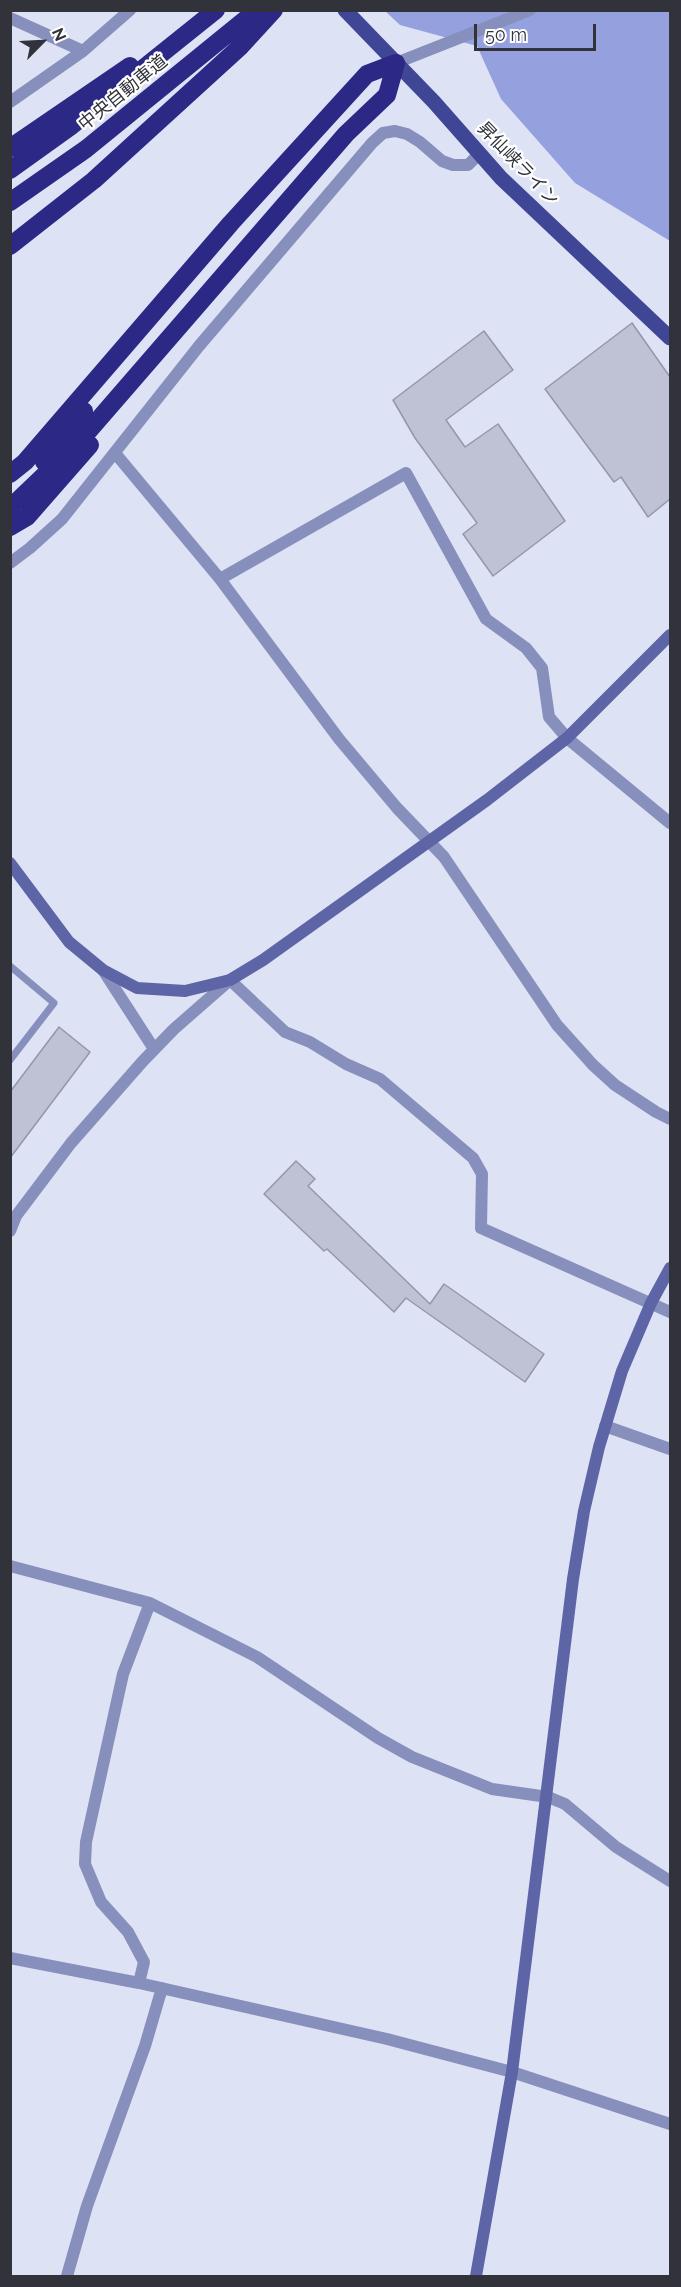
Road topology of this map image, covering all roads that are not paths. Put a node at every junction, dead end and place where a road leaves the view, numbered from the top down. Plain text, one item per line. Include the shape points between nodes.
1 (130, 10) edge
2 (257, 10) edge
3 (274, 10) edge
4 (345, 10) edge
5 (530, 10) edge
6 (214, 12) edge
7 (10, 18) edge
8 (83, 51) junction
9 (396, 63) junction
10 (10, 102) edge
11 (10, 148) edge
12 (479, 154) junction
13 (10, 170) edge
14 (10, 202) edge
15 (231, 223) junction
16 (252, 242) junction
17 (10, 246) edge
18 (670, 338) edge
19 (115, 453) junction
20 (10, 474) edge
21 (10, 492) edge
22 (10, 508) edge
23 (10, 527) edge
24 (10, 563) edge
25 (220, 579) junction
26 (670, 634) edge
27 (567, 738) junction
28 (670, 823) edge
29 (429, 841) junction
30 (10, 863) edge
31 (10, 966) edge
32 (103, 970) junction
33 (230, 980) junction
34 (154, 1049) junction
35 (10, 1060) edge
36 (670, 1119) edge
37 (10, 1231) edge
38 (670, 1268) edge
39 (651, 1303) junction
40 (670, 1312) edge
41 (605, 1426) junction
42 (670, 1449) edge
43 (10, 1566) edge
44 (150, 1603) junction
45 (548, 1797) junction
46 (670, 1881) edge
47 (10, 1958) edge
48 (139, 1983) junction
49 (162, 1988) junction
50 (512, 2072) junction
51 (670, 2124) edge
52 (67, 2277) edge
53 (477, 2277) edge

1 - 8 street
2 - 14 highway, 中央自動車道 via 86,149
3 - 17 highway via 241,46 94,180
4 - 9 main road, 昇仙峡ライン
5 - 9 street
6 - 11 highway
6 - 13 highway, 中央自動車道
7 - 8 street
8 - 10 street
9 - 12 main road, 昇仙峡ライン
9 - 15 highway via 367,74
9 - 16 highway via 387,95 346,134
12 - 18 main road, 昇仙峡ライン
12 - 19 street via 468,165 453,165 407,134 383,133 199,346
15 - 20 highway via 25,462
15 - 21 highway via 45,461
16 - 22 highway via 79,442
16 - 23 highway via 95,440 27,517
19 - 24 street via 62,519
19 - 25 street
25 - 27 street via 406,473 486,619 526,648 542,668 549,717
25 - 29 street via 339,739
26 - 27 street
27 - 28 street
27 - 29 street
29 - 33 street
29 - 36 street via 444,857 557,1025 615,1085
30 - 32 street via 69,942
31 - 35 lane via 54,1003
32 - 33 street via 137,987 185,991
32 - 34 street
33 - 34 street
33 - 39 street via 285,1032 380,1079 473,1158 482,1174 481,1228
34 - 37 street via 71,1143 16,1216
38 - 39 street
39 - 40 street
39 - 41 street via 622,1371
41 - 42 street
41 - 45 street via 573,1579
43 - 44 street
44 - 45 street via 257,1657 412,1757 492,1789
44 - 48 street via 123,1674 86,1842 85,1864 101,1902 128,1932 144,1962
45 - 46 street via 565,1804 616,1847
45 - 50 street
47 - 48 street
48 - 49 street
49 - 50 street
49 - 52 street via 76,2238
50 - 51 street
50 - 53 street

